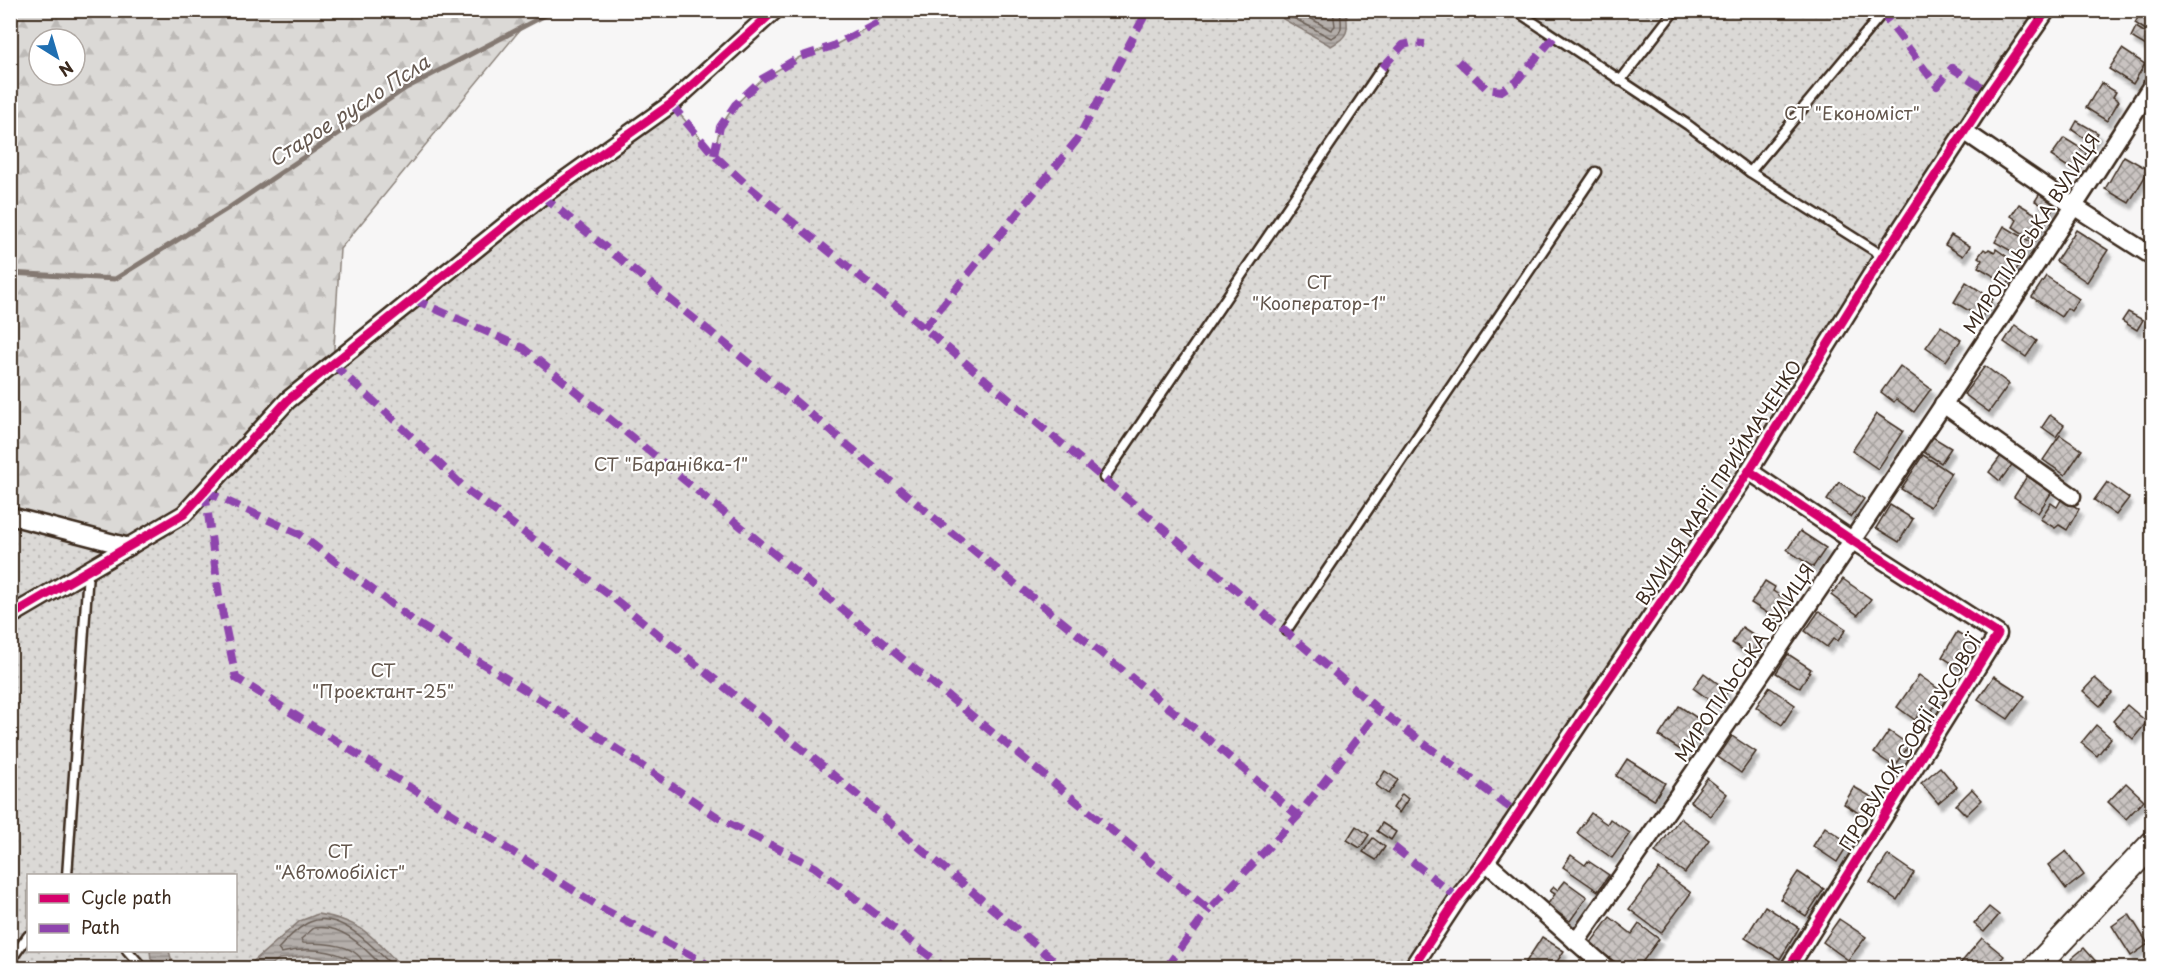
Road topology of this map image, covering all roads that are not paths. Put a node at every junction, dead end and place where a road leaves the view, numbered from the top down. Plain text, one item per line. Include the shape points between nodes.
1 (775, 10) edge
2 (1515, 10) edge
3 (1675, 10) edge
4 (1885, 10) edge
5 (2047, 10) edge
6 (1382, 68) dead end
7 (1620, 81) junction
8 (2152, 85) edge
9 (1964, 131) junction
10 (1596, 172) dead end
11 (1750, 172) junction
12 (2075, 207) junction
13 (1883, 256) junction
14 (2152, 256) edge
15 (1943, 404) junction
16 (1749, 471) junction
17 (1104, 478) dead end
18 (2072, 496) dead end
19 (10, 516) edge
20 (1852, 541) junction
21 (129, 547) junction
22 (88, 572) junction
23 (10, 616) edge
24 (1286, 631) dead end
25 (2152, 844) edge
26 (1486, 862) junction
27 (67, 874) edge
28 (27, 937) edge
29 (1576, 942) junction
30 (128, 952) edge
31 (10, 961) edge
32 (143, 969) edge
33 (1412, 969) edge
34 (1606, 969) edge
35 (1789, 969) edge
36 (2035, 969) edge

1 - 21 street via 671,104 542,196 288,400 184,514
2 - 7 lane
3 - 7 lane
4 - 11 lane
5 - 9 street, ВУЛИЦЯ МАРІЇ ПРИЙМАЧЕНКО
6 - 17 lane
7 - 11 lane
8 - 12 street, МИРОПІЛЬСЬКА ВУЛИЦЯ
9 - 12 street
9 - 13 street, ВУЛИЦЯ МАРІЇ ПРИЙМАЧЕНКО
10 - 24 lane
11 - 13 lane
12 - 14 street
12 - 15 street, МИРОПІЛЬСЬКА ВУЛИЦЯ
13 - 16 street, ВУЛИЦЯ МАРІЇ ПРИЙМАЧЕНКО
15 - 18 street
15 - 20 street, МИРОПІЛЬСЬКА ВУЛИЦЯ
16 - 20 street, ПРОВУЛОК СОФІЇ РУСОВОЇ
16 - 26 street, ВУЛИЦЯ МАРІЇ ПРИЙМАЧЕНКО
19 - 21 street
20 - 29 street, МИРОПІЛЬСЬКА ВУЛИЦЯ
20 - 35 street, ПРОВУЛОК СОФІЇ РУСОВОЇ via 1998,634
21 - 22 street
22 - 23 street
22 - 27 lane
25 - 36 main road
26 - 29 street
26 - 33 street, ВУЛИЦЯ МАРІЇ ПРИЙМАЧЕНКО
28 - 31 lane
29 - 34 street
30 - 32 lane

